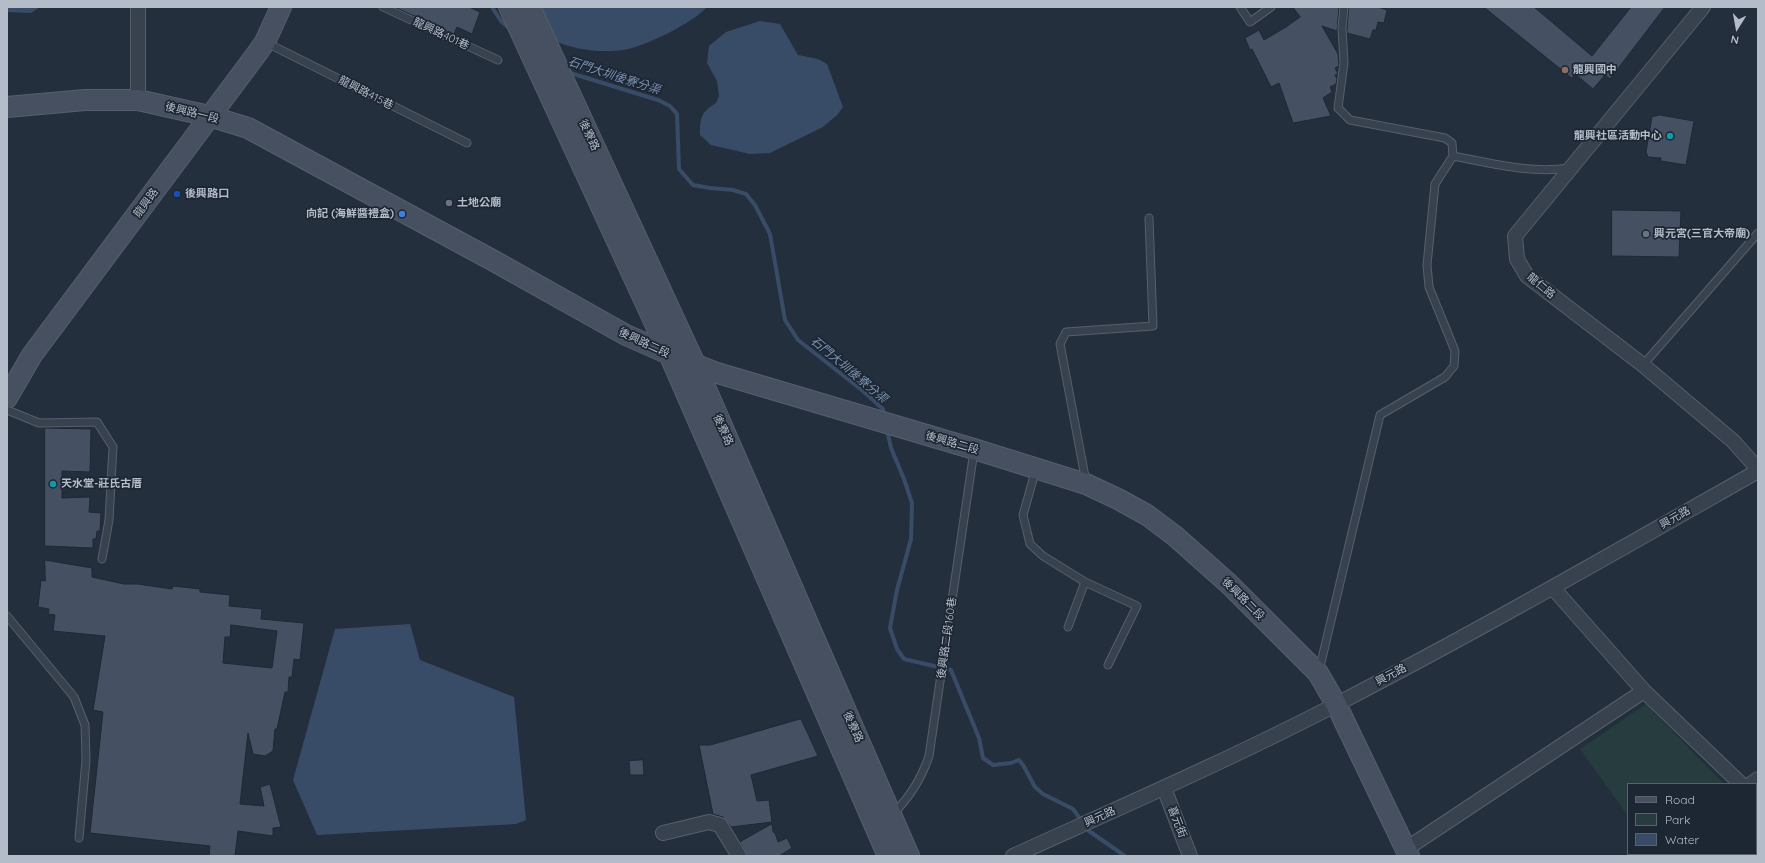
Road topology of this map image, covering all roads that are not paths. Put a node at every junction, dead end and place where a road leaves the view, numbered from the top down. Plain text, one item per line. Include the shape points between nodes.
1 (138, 7) edge
2 (281, 7) edge
3 (383, 7) edge
4 (509, 7) edge
5 (530, 7) edge
6 (1240, 7) edge
7 (1271, 7) edge
8 (1344, 7) edge
9 (1703, 7) edge
10 (265, 42) junction
11 (498, 60) dead end
12 (138, 100) junction
13 (7, 107) edge
14 (209, 116) junction
15 (467, 143) dead end
16 (1453, 156) junction
17 (1572, 167) junction
18 (361, 189) joint
19 (1149, 218) dead end
20 (1758, 232) edge
21 (669, 354) junction
22 (695, 364) junction
23 (1643, 365) junction
24 (7, 398) edge
25 (7, 410) edge
26 (974, 449) junction
27 (1036, 469) junction
28 (1758, 470) edge
29 (1086, 484) junction
30 (102, 558) dead end
31 (1085, 582) junction
32 (1553, 588) junction
33 (7, 616) edge
34 (1068, 627) dead end
35 (1108, 665) dead end
36 (1318, 674) junction
37 (1644, 691) junction
38 (1336, 704) junction
39 (1740, 783) edge
40 (1164, 788) junction
41 (891, 815) junction
42 (663, 834) dead end
43 (79, 838) dead end
44 (1408, 853) edge
45 (739, 856) edge
46 (888, 856) edge
47 (909, 856) edge
48 (1013, 856) edge
49 (1190, 856) edge

1 - 12 street
2 - 10 street, 龍興路
3 - 11 lane, 龍興路401巷
4 - 21 street, 後寮路
5 - 22 street, 後寮路
6 - 7 lane via 1250,22
8 - 16 lane via 1344,63 1338,108 1350,120 1445,138 1452,143
9 - 17 street, 龍仁路
10 - 14 street, 龍興路
10 - 15 lane, 龍興路415巷
12 - 13 street, 後興路一段 via 85,100
12 - 14 street, 後興路一段
14 - 18 street, 後興路一段 via 248,128
14 - 24 street, 龍興路 via 32,355
16 - 17 lane via 1549,171
16 - 36 lane via 1435,184 1427,265 1429,287 1454,351 1454,366 1445,377 1380,415
17 - 23 street, 龍仁路 via 1515,236 1517,259 1527,276
18 - 21 street, 後興路二段 via 626,335
19 - 29 lane via 1153,326 1066,332 1060,344
20 - 23 lane
21 - 22 street, 後興路二段
21 - 46 street, 後寮路
22 - 26 street, 後興路二段
22 - 41 street, 後寮路
23 - 28 street, 龍仁路 via 1733,441
25 - 30 lane via 39,423 96,422 113,447 109,520
26 - 27 street, 後興路二段
26 - 41 lane, 後興路二段160巷 via 930,756 924,772 900,807
27 - 29 street, 後興路二段
27 - 31 lane via 1023,515 1030,544 1043,556
28 - 32 street, 興元路
29 - 36 street, 後興路二段 via 1147,515 1175,536 1229,584
31 - 34 lane
31 - 35 lane via 1137,606
32 - 37 street
32 - 38 street, 興元路
33 - 43 lane via 74,697 84,725 86,760
36 - 38 street, 後興路二段
37 - 39 street
37 - 44 street
38 - 40 street, 興元路
38 - 44 street, 後興路二段
40 - 48 street, 興元路
40 - 49 street, 喜元街
41 - 47 street, 後寮路
42 - 45 street via 709,822 720,825

